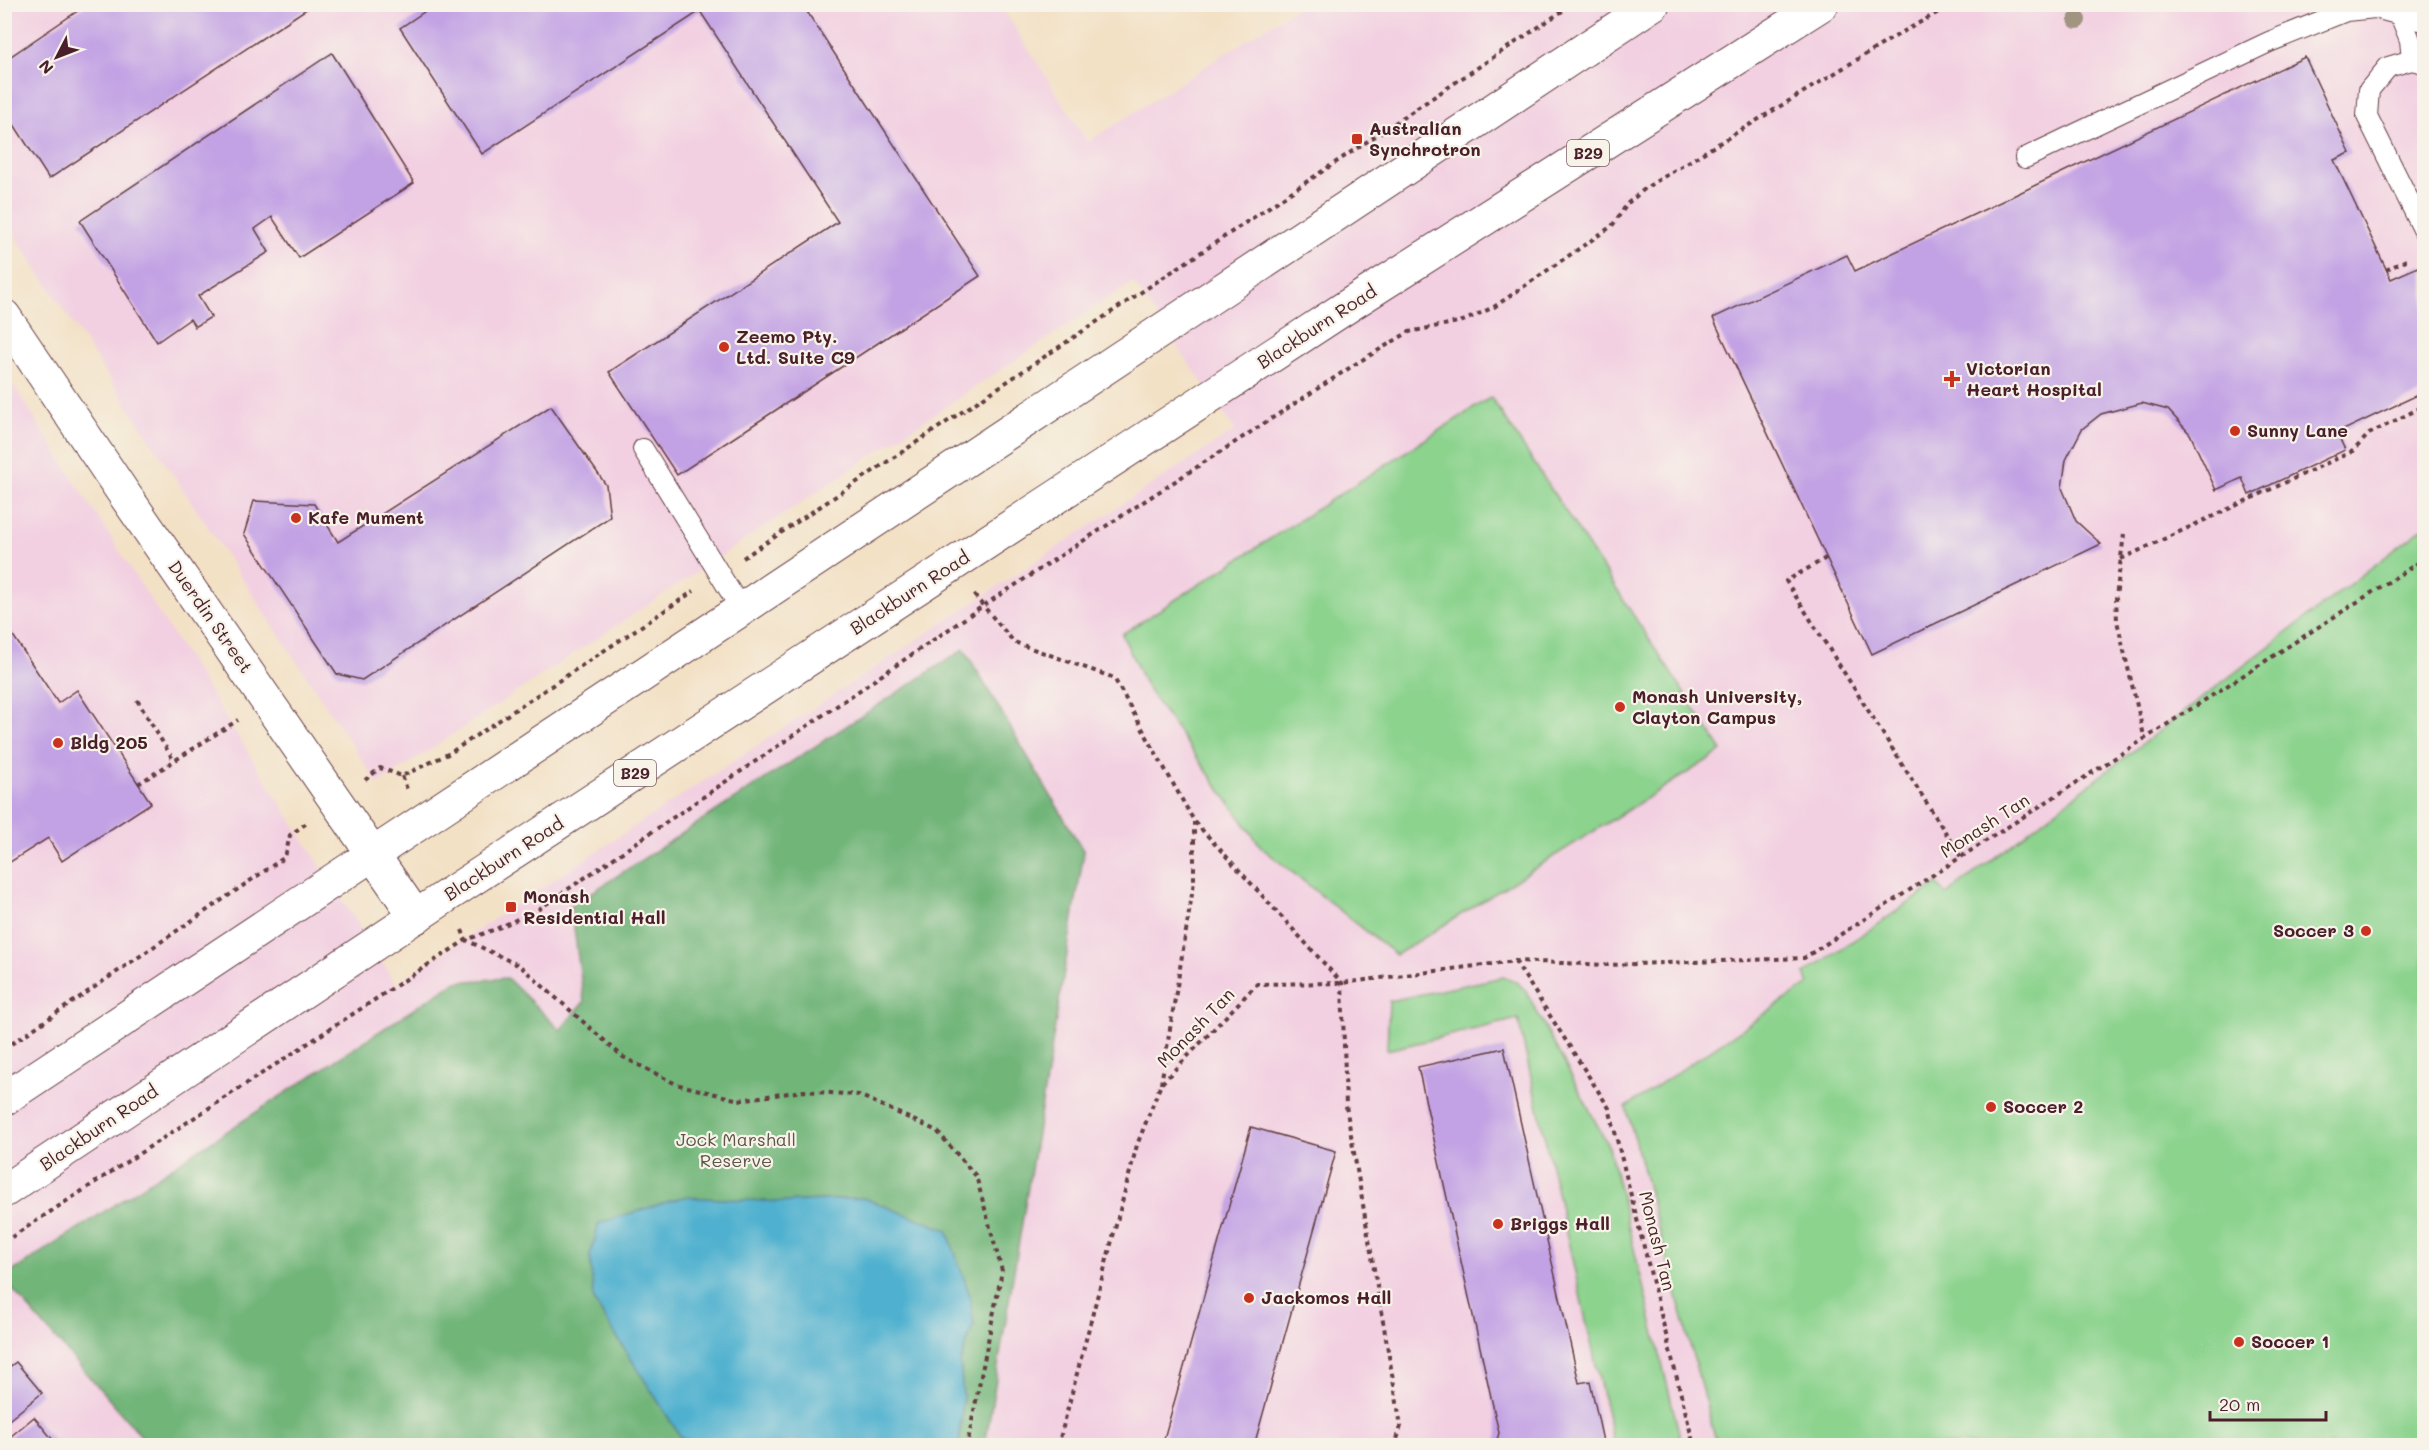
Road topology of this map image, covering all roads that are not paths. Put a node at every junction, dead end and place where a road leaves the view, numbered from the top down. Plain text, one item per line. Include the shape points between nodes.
1 (1653, 4) edge
2 (1822, 4) edge
3 (2400, 15) junction
4 (2424, 21) edge
5 (2418, 62) edge
6 (2025, 158) dead end
7 (2424, 231) edge
8 (10, 334) edge
9 (643, 449) dead end
10 (741, 609) junction
11 (373, 853) junction
12 (416, 917) junction
13 (4, 1099) edge
14 (4, 1191) edge

1 - 10 main road
2 - 12 main road, Blackburn Road / B29 via 1354,302
3 - 4 lane
3 - 5 lane
3 - 6 lane via 2375,8 2346,11 2269,42
5 - 7 lane via 2388,67 2369,90 2367,116
8 - 11 main road, Duerdin Street
9 - 10 lane
10 - 11 main road
11 - 12 main road, Duerdin Street
11 - 13 main road
12 - 14 main road, Blackburn Road / B29

